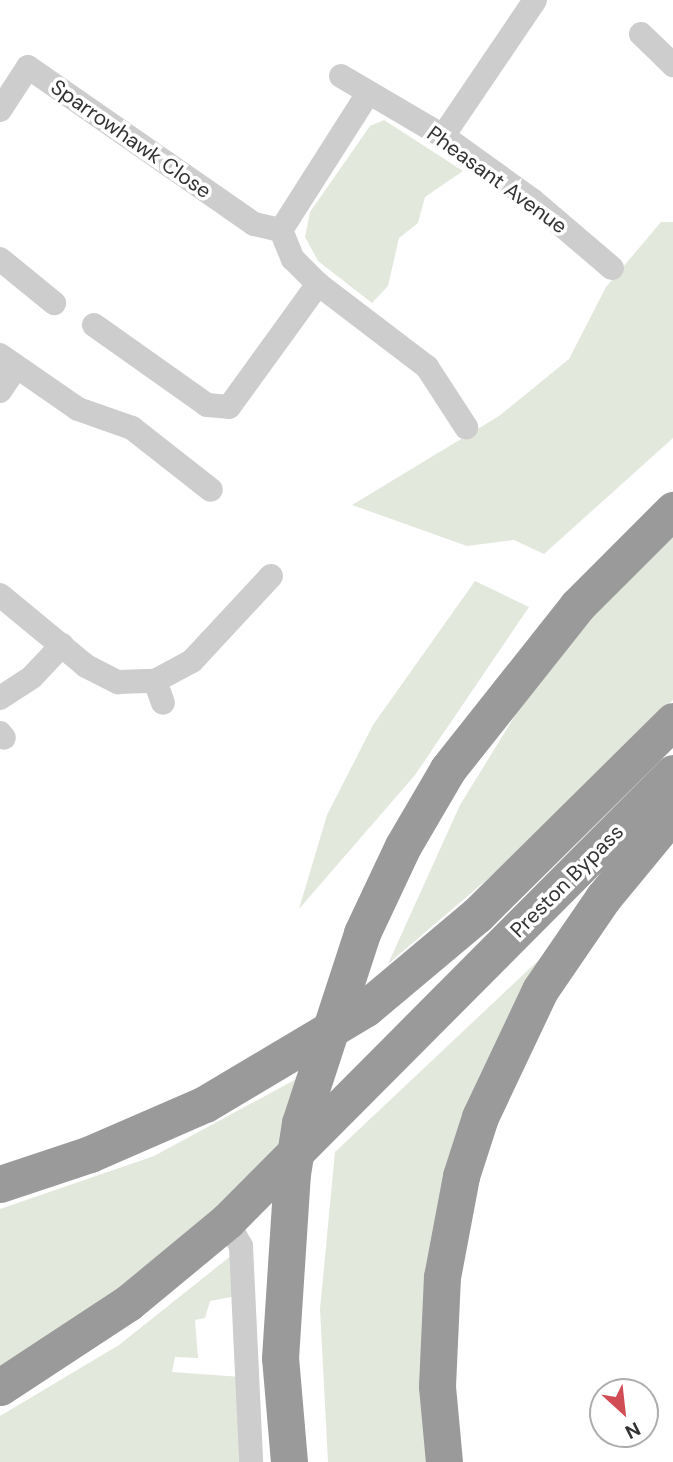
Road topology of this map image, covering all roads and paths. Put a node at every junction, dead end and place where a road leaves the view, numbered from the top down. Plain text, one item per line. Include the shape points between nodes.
1 (535, 0) edge
2 (641, 34) dead end
3 (673, 65) edge
4 (341, 76) dead end
5 (368, 95) junction
6 (0, 110) edge
7 (443, 136) junction
8 (281, 230) junction
9 (0, 259) edge
10 (612, 268) dead end
11 (318, 284) junction
12 (54, 303) dead end
13 (94, 326) dead end
14 (8, 361) edge
15 (0, 391) edge
16 (466, 426) dead end
17 (211, 490) dead end
18 (673, 510) edge
19 (271, 576) dead end
20 (0, 595) edge
21 (62, 645) junction
22 (0, 698) edge
23 (673, 721) edge
24 (673, 773) edge
25 (673, 813) edge
26 (0, 1184) edge
27 (227, 1221) junction
28 (0, 1387) edge
29 (251, 1462) edge
30 (289, 1462) edge
31 (444, 1462) edge

1 - 7 street
2 - 3 street
4 - 5 street, Pheasant Avenue
5 - 7 street, Pheasant Avenue
5 - 8 street
6 - 8 street, Sparrowhawk Close via 28,67 254,224
7 - 10 street, Pheasant Avenue via 532,200
8 - 11 street via 293,259
9 - 12 street
11 - 13 street via 229,407 207,405
11 - 16 street via 427,367
14 - 15 street
14 - 17 street via 78,409 132,428
18 - 30 highway, bridge via 577,606 448,769 403,846 362,933 342,983 300,1123 288,1200 280,1358
19 - 21 street via 159,692 118,682 86,666
20 - 21 street
21 - 22 street via 32,677
23 - 26 highway, Preston Bypass via 477,915 366,1008 270,1068 145,1132
24 - 27 highway, Preston Bypass
25 - 31 highway via 603,898 540,990 480,1118 461,1175 442,1277 437,1386
27 - 28 highway, Preston Bypass via 128,1303
27 - 29 street via 241,1246

